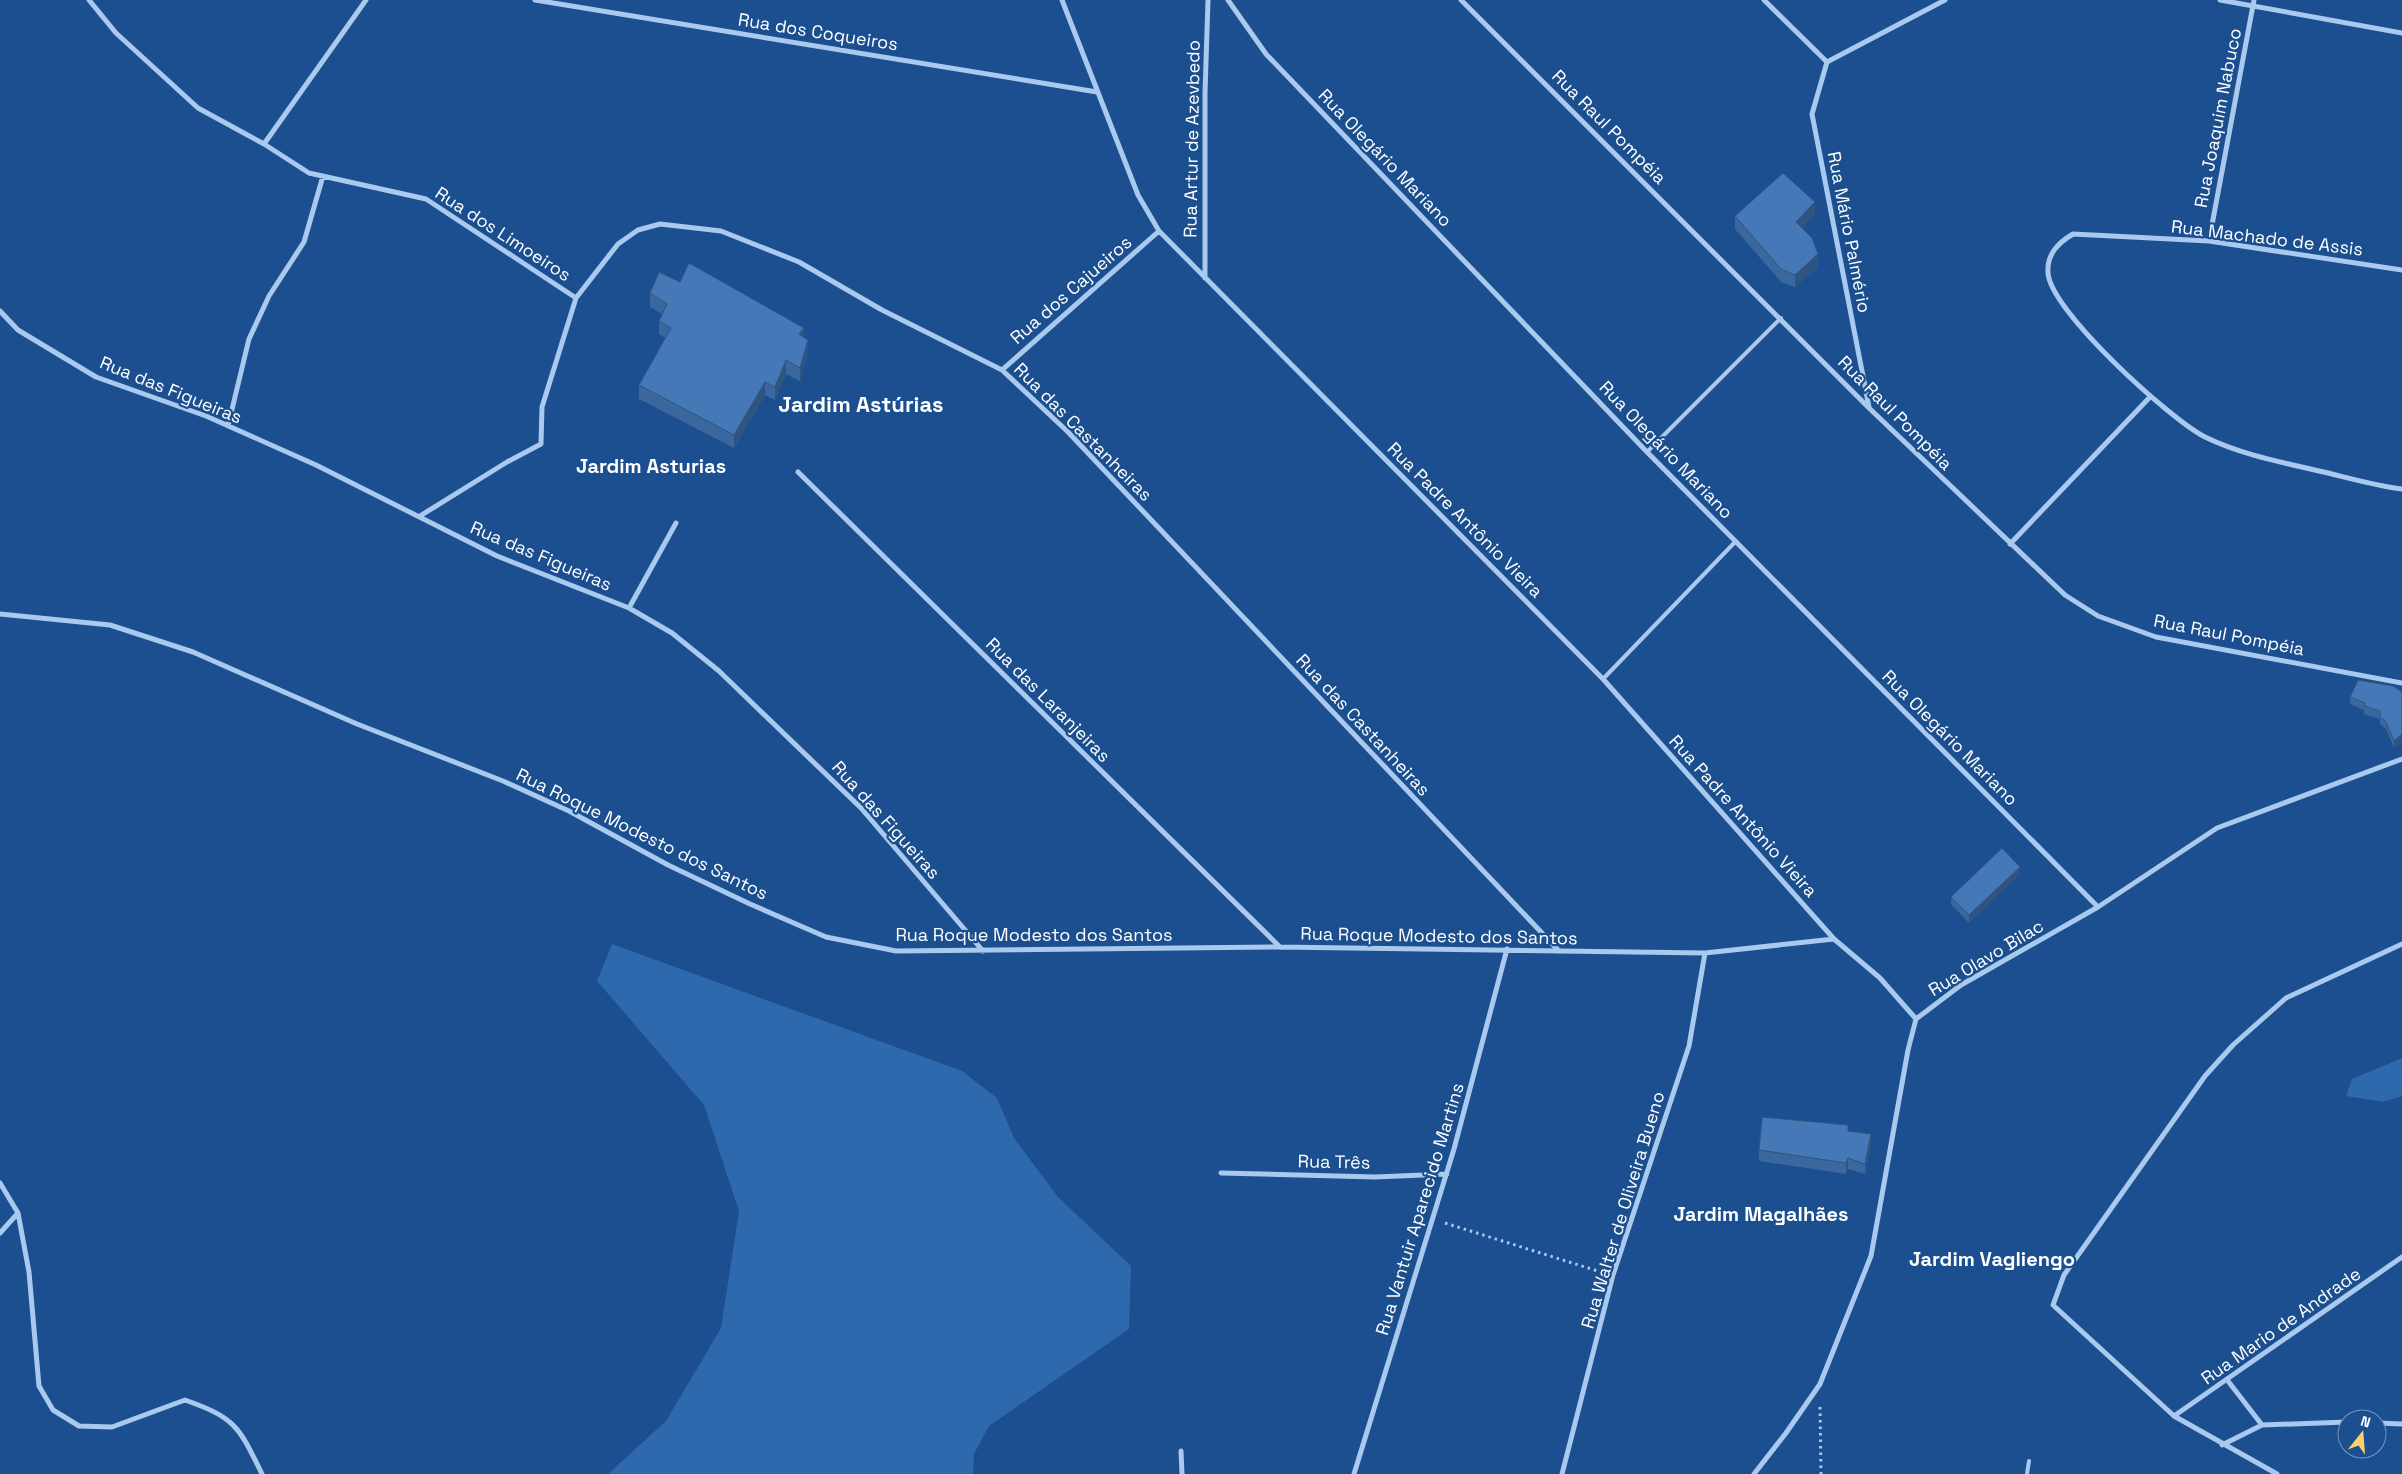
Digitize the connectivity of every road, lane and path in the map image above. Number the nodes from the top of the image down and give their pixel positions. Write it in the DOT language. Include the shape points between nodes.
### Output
graph roads {
  1 [pos="89,0"];
  2 [pos="366,0"];
  3 [pos="535,0"];
  4 [pos="1062,0"];
  5 [pos="1208,0"];
  6 [pos="1228,0"];
  7 [pos="1461,0"];
  8 [pos="1764,0"];
  9 [pos="1946,0"];
  10 [pos="2220,0"];
  11 [pos="2254,2"];
  12 [pos="2402,33"];
  13 [pos="1827,62"];
  14 [pos="1097,92"];
  15 [pos="264,144"];
  16 [pos="323,176"];
  17 [pos="1159,232"];
  18 [pos="2209,241"];
  19 [pos="2402,270"];
  20 [pos="1205,278"];
  21 [pos="576,298"];
  22 [pos="0,311"];
  23 [pos="1781,318"];
  24 [pos="1002,370"];
  25 [pos="2150,397"];
  26 [pos="1870,408"];
  27 [pos="228,426"];
  28 [pos="1647,452"];
  29 [pos="798,472"];
  30 [pos="2402,489"];
  31 [pos="420,516"];
  32 [pos="676,523"];
  33 [pos="1736,541"];
  34 [pos="2010,544"];
  35 [pos="629,608"];
  36 [pos="0,614"];
  37 [pos="1603,679"];
  38 [pos="2402,683"];
  39 [pos="2402,760"];
  40 [pos="2098,907"];
  41 [pos="1834,939"];
  42 [pos="2402,944"];
  43 [pos="1280,947"];
  44 [pos="1507,949"];
  45 [pos="983,951"];
  46 [pos="1559,952"];
  47 [pos="1705,953"];
  48 [pos="1916,1018"];
  49 [pos="1221,1174"];
  50 [pos="1447,1174"];
  51 [pos="0,1183"];
  52 [pos="18,1213"];
  53 [pos="1432,1219"];
  54 [pos="0,1233"];
  55 [pos="2402,1258"];
  56 [pos="1613,1275"];
  57 [pos="2228,1381"];
  58 [pos="1805,1407"];
  59 [pos="2174,1416"];
  60 [pos="2337,1422"];
  61 [pos="2387,1423"];
  62 [pos="2402,1424"];
  63 [pos="2262,1425"];
  64 [pos="2222,1445"];
  65 [pos="1181,1451"];
  66 [pos="2029,1461"];
  67 [pos="262,1474"];
  68 [pos="1182,1474"];
  69 [pos="1354,1474"];
  70 [pos="1562,1474"];
  71 [pos="1754,1474"];
  72 [pos="1821,1474"];
  73 [pos="2027,1474"];
  74 [pos="2277,1474"];
  1 -- 15 [label="street, Rua dos Limoeiros" via="116,33 198,108"];
  2 -- 15 [label="street"];
  3 -- 14 [label="street, Rua dos Coqueiros"];
  4 -- 14 [label="street, Rua Padre Antônio Vieira"];
  5 -- 20 [label="street, Rua Artur de Azevbedo"];
  6 -- 28 [label="street, Rua Olegário Mariano" via="1266,54"];
  7 -- 23 [label="street, Rua Raul Pompéia"];
  8 -- 13 [label="street"];
  9 -- 13 [label="street"];
  10 -- 11 [label="street"];
  11 -- 12 [label="street"];
  11 -- 18 [label="street, Rua Joaquim Nabuco"];
  13 -- 26 [label="street, Rua Mário Palmério" via="1812,114"];
  14 -- 17 [label="street, Rua Padre Antônio Vieira" via="1138,195"];
  15 -- 16 [label="street, Rua dos Limoeiros" via="309,172"];
  16 -- 21 [label="street, Rua dos Limoeiros" via="426,199"];
  16 -- 27 [label="street" via="304,242 268,296 248,339"];
  17 -- 20 [label="street, Rua Padre Antônio Vieira"];
  17 -- 24 [label="street, Rua dos Cajueiros"];
  18 -- 19 [label="street, Rua Machado de Assis"];
  18 -- 25 [label="street, Rua Machado de Assis" via="2073,234 2059,242 2051,255 2048,273 2054,292 2095,342"];
  20 -- 37 [label="street, Rua Padre Antônio Vieira"];
  21 -- 24 [label="street, Rua das Castanheiras" via="618,244 638,230 660,224 721,231 799,262 882,310"];
  21 -- 31 [label="street, Rua das Castanheiras" via="542,407 542,444"];
  22 -- 27 [label="street, Rua das Figueiras" via="18,330 96,376"];
  23 -- 26 [label="street, Rua Raul Pompéia"];
  23 -- 28 [label="lane"];
  24 -- 46 [label="street, Rua das Castanheiras" via="1068,432"];
  25 -- 30 [label="street, Rua Machado de Assis" via="2202,436 2238,452"];
  25 -- 34 [label="street"];
  26 -- 34 [label="street, Rua Raul Pompéia"];
  27 -- 31 [label="street, Rua das Figueiras"];
  28 -- 33 [label="street, Rua Olegário Mariano"];
  29 -- 43 [label="street, Rua das Laranjeiras"];
  31 -- 35 [label="street, Rua das Figueiras" via="497,556"];
  32 -- 35 [label="street"];
  33 -- 37 [label="lane"];
  33 -- 40 [label="street, Rua Olegário Mariano"];
  34 -- 38 [label="street, Rua Raul Pompéia" via="2065,595 2090,611 2156,637"];
  35 -- 45 [label="street, Rua das Figueiras" via="672,633 719,671 862,808"];
  36 -- 45 [label="street, Rua Roque Modesto dos Santos" via="110,625 193,652 357,724 503,781 569,811 676,869 826,936 896,951"];
  37 -- 41 [label="street, Rua Padre Antônio Vieira"];
  39 -- 40 [label="street, Rua Olavo Bilac" via="2216,828"];
  40 -- 48 [label="street, Rua Olavo Bilac" via="1961,985"];
  41 -- 47 [label="street, Rua Roque Modesto dos Santos"];
  41 -- 48 [label="street, Rua Padre Antônio Vieira" via="1880,978"];
  42 -- 59 [label="street" via="2286,998 2234,1045 2205,1076 2064,1274 2053,1305"];
  43 -- 44 [label="street, Rua Roque Modesto dos Santos"];
  43 -- 45 [label="street, Rua Roque Modesto dos Santos"];
  44 -- 46 [label="street, Rua Roque Modesto dos Santos"];
  44 -- 50 [label="street, Rua Vantuir Aparecido Martins"];
  46 -- 47 [label="street, Rua Roque Modesto dos Santos"];
  47 -- 56 [label="street, Rua Walter de Oliveira Bueno" via="1689,1046"];
  48 -- 58 [label="street" via="1870,1256 1824,1374"];
  49 -- 50 [label="street, Rua Três"];
  50 -- 53 [label="street, Rua Vantuir Aparecido Martins"];
  51 -- 52 [label="street"];
  52 -- 54 [label="street"];
  52 -- 67 [label="street" via="29,1272 39,1386 53,1410 79,1426 112,1427 185,1400 218,1411 242,1433"];
  53 -- 56 [label="path"];
  53 -- 69 [label="street, Rua Vantuir Aparecido Martins"];
  55 -- 57 [label="street, Rua Mario de Andrade"];
  56 -- 70 [label="street, Rua Walter de Oliveira Bueno"];
  57 -- 59 [label="street, Rua Mario de Andrade"];
  57 -- 63 [label="street"];
  58 -- 71 [label="street"];
  58 -- 72 [label="path" via="1820,1404"];
  59 -- 64 [label="street"];
  60 -- 63 [label="street"];
  61 -- 62 [label="street"];
  63 -- 64 [label="street"];
  64 -- 74 [label="street"];
  65 -- 68 [label="street"];
  66 -- 73 [label="lane"];
}
